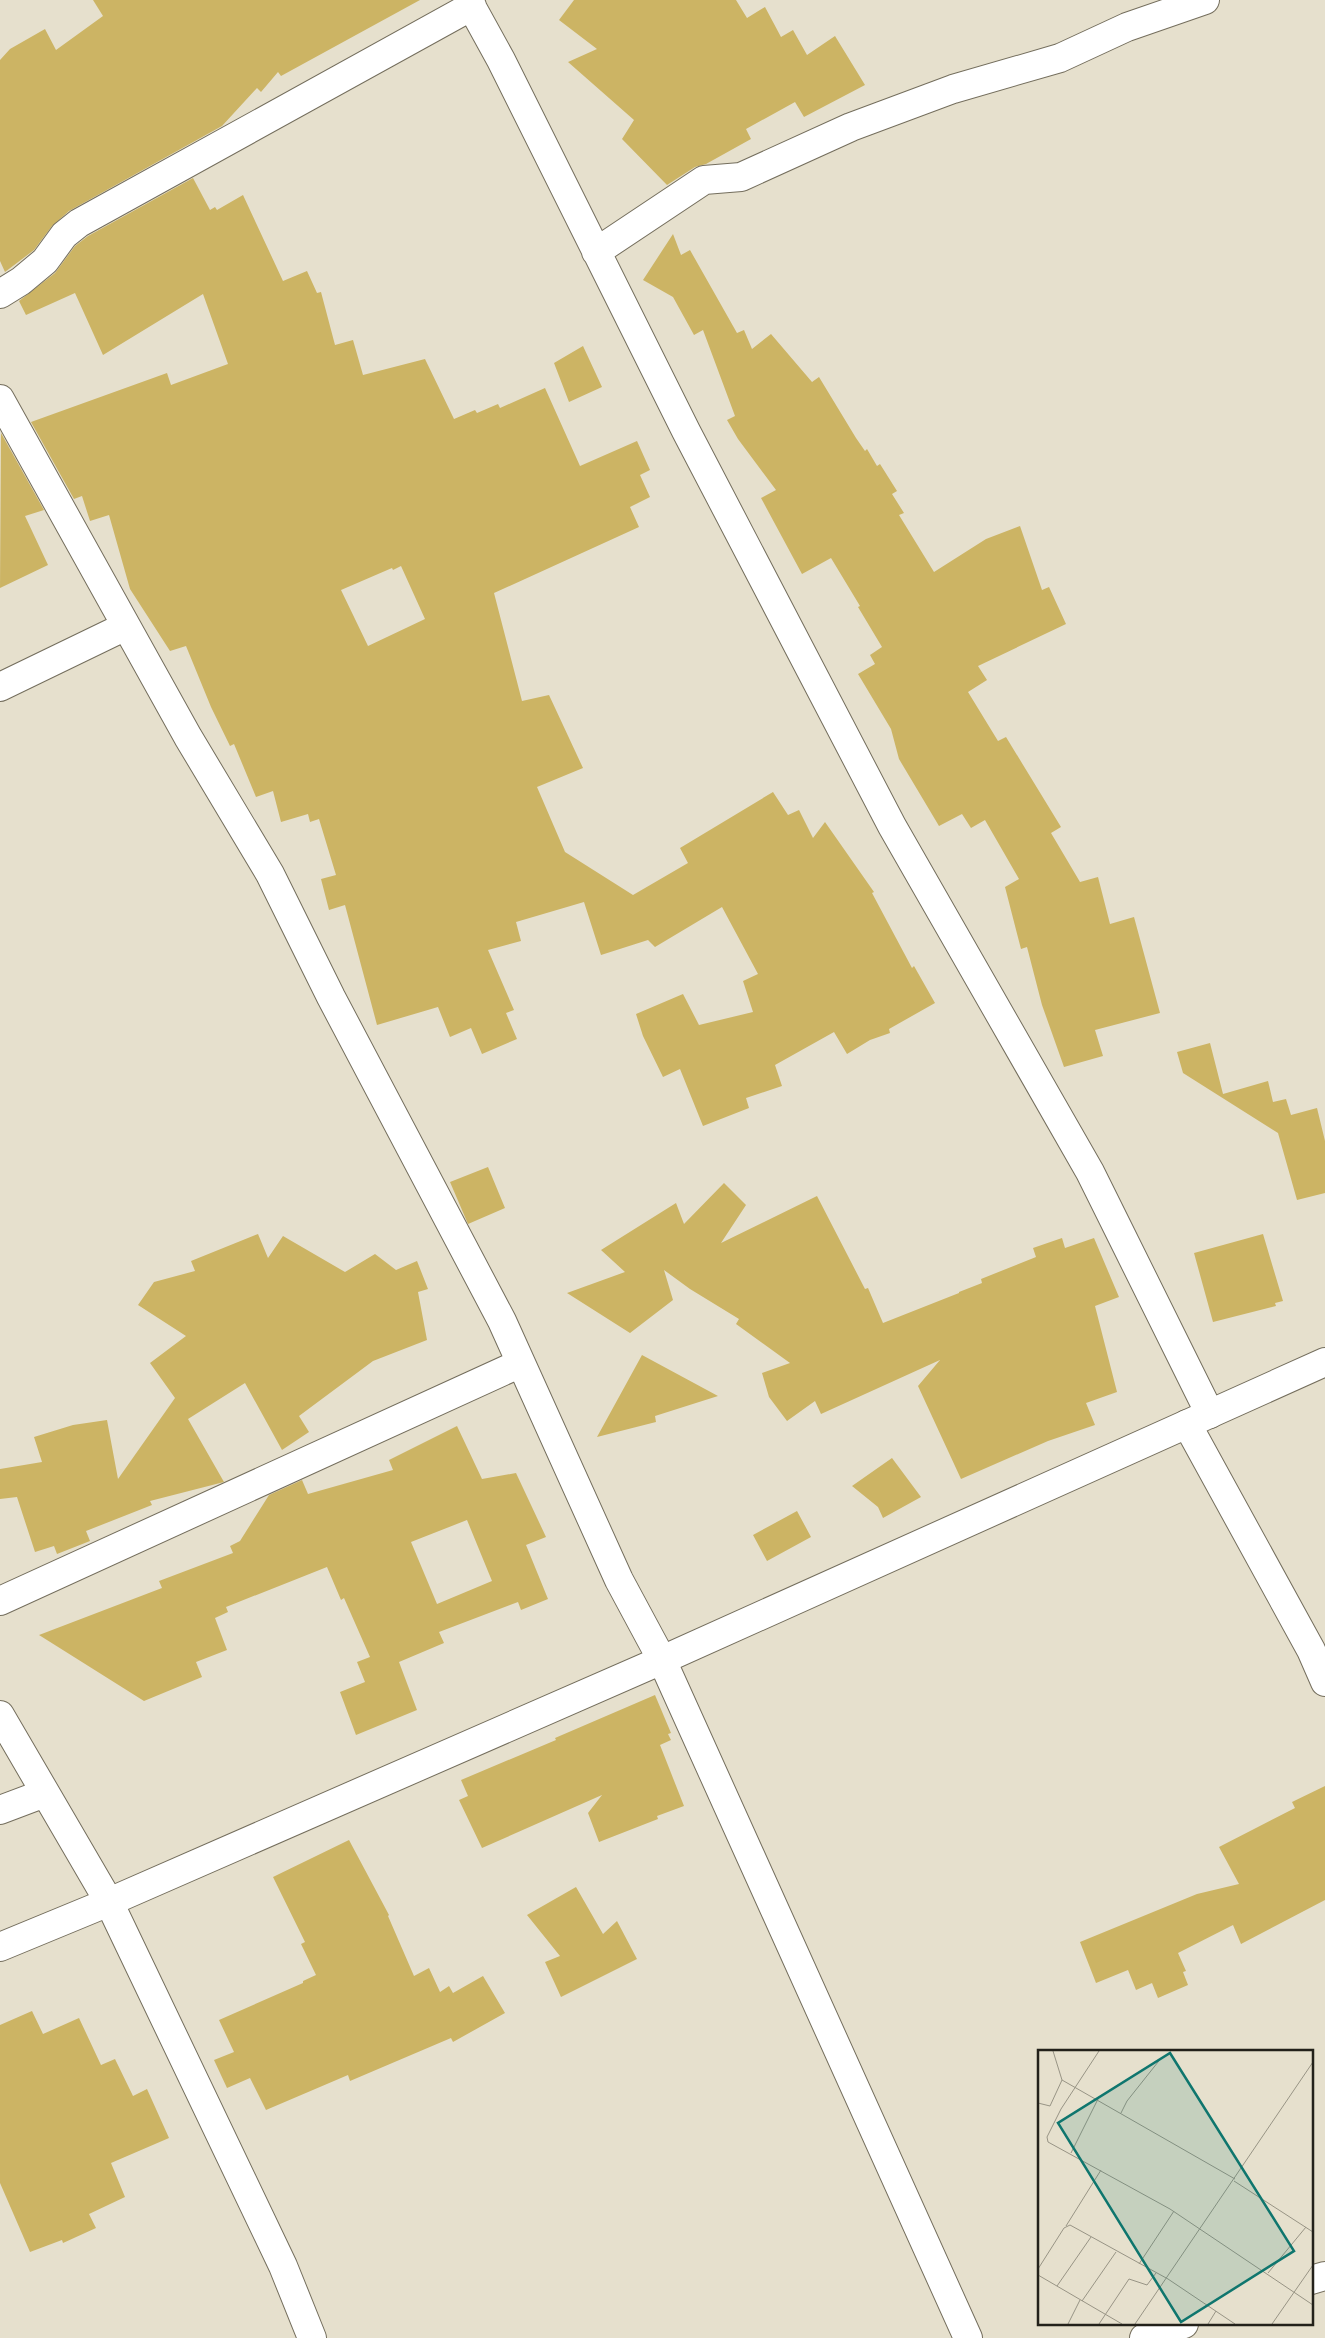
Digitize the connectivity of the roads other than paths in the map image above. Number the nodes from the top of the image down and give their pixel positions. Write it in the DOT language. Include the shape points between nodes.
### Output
graph roads {
  1 [pos="1204,0"];
  2 [pos="470,3"];
  3 [pos="596,252"];
  4 [pos="0,294"];
  5 [pos="0,399"];
  6 [pos="126,626"];
  7 [pos="0,687"];
  8 [pos="1325,1362"];
  9 [pos="521,1363"];
  10 [pos="1199,1419"];
  11 [pos="0,1601"];
  12 [pos="662,1660"];
  13 [pos="1325,1682"];
  14 [pos="0,1715"];
  15 [pos="45,1793"];
  16 [pos="0,1810"];
  17 [pos="109,1902"];
  18 [pos="0,1947"];
  19 [pos="1325,2276"];
  20 [pos="1312,2280"];
  21 [pos="1178,2326"];
  22 [pos="312,2338"];
  23 [pos="968,2338"];
  24 [pos="1144,2338"];
  1 -- 3 [label="street" via="1127,27 1060,58 953,88 860,124 741,177 704,180"];
  2 -- 3 [label="street"];
  2 -- 4 [label="street" via="79,223 64,235 45,261"];
  3 -- 10 [label="street" via="892,826 1090,1172"];
  5 -- 6 [label="street"];
  6 -- 7 [label="street"];
  6 -- 9 [label="street" via="270,874"];
  8 -- 10 [label="street"];
  9 -- 11 [label="street"];
  9 -- 12 [label="street" via="619,1580"];
  10 -- 12 [label="street"];
  10 -- 13 [label="street"];
  12 -- 17 [label="street"];
  12 -- 23 [label="street"];
  14 -- 15 [label="street"];
  15 -- 16 [label="street"];
  15 -- 17 [label="street"];
  17 -- 18 [label="street"];
  17 -- 22 [label="street" via="283,2266"];
  19 -- 20 [label="street"];
  21 -- 24 [label="street"];
}
